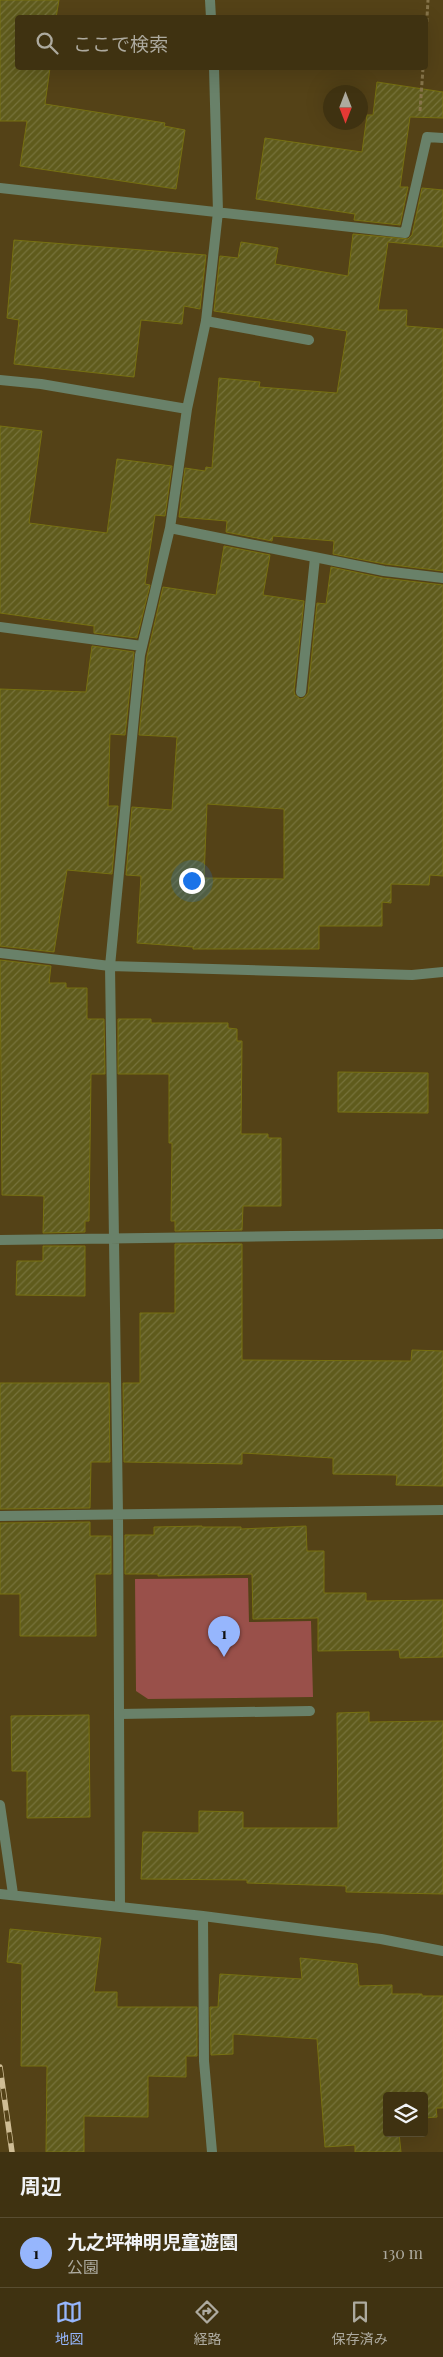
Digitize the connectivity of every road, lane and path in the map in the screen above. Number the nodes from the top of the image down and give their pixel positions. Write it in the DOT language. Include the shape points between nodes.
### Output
graph roads {
  1 [pos="210,0"];
  2 [pos="428,0"];
  3 [pos="211,15"];
  4 [pos="427,15"];
  5 [pos="214,70"];
  6 [pos="423,70"];
  7 [pos="427,137"];
  8 [pos="443,138"];
  9 [pos="0,188"];
  10 [pos="218,212"];
  11 [pos="206,321"];
  12 [pos="309,340"];
  13 [pos="0,380"];
  14 [pos="187,409"];
  15 [pos="170,528"];
  16 [pos="315,558"];
  17 [pos="443,578"];
  18 [pos="0,627"];
  19 [pos="142,646"];
  20 [pos="301,692"];
  21 [pos="0,953"];
  22 [pos="110,966"];
  23 [pos="443,972"];
  24 [pos="441,1234"];
  25 [pos="114,1238"];
  26 [pos="0,1240"];
  27 [pos="443,1510"];
  28 [pos="118,1514"];
  29 [pos="0,1516"];
  30 [pos="310,1711"];
  31 [pos="119,1714"];
  32 [pos="0,1805"];
  33 [pos="0,1894"];
  34 [pos="13,1894"];
  35 [pos="120,1907"];
  36 [pos="203,1916"];
  37 [pos="443,1951"];
  38 [pos="212,2152"];
  1 -- 3 [label="street"];
  2 -- 4 [label="path"];
  5 -- 10 [label="street"];
  6 -- 7 [label="path" via="419,121"];
  7 -- 8 [label="street"];
  7 -- 10 [label="street" via="404,233"];
  9 -- 10 [label="street"];
  10 -- 11 [label="street"];
  11 -- 12 [label="street"];
  11 -- 14 [label="street"];
  13 -- 14 [label="street"];
  14 -- 15 [label="street"];
  15 -- 16 [label="street"];
  15 -- 19 [label="street"];
  16 -- 17 [label="street"];
  16 -- 20 [label="street"];
  18 -- 19 [label="street"];
  19 -- 22 [label="street"];
  21 -- 22 [label="street"];
  22 -- 23 [label="street" via="403,975"];
  22 -- 25 [label="street"];
  24 -- 25 [label="street"];
  25 -- 26 [label="street"];
  25 -- 28 [label="street"];
  27 -- 28 [label="street"];
  28 -- 29 [label="street"];
  28 -- 31 [label="street"];
  30 -- 31 [label="street"];
  31 -- 35 [label="street"];
  32 -- 34 [label="street"];
  33 -- 34 [label="street"];
  34 -- 35 [label="street"];
  35 -- 36 [label="street"];
  36 -- 37 [label="street" via="381,1939"];
  36 -- 38 [label="street" via="204,2061"];
}
